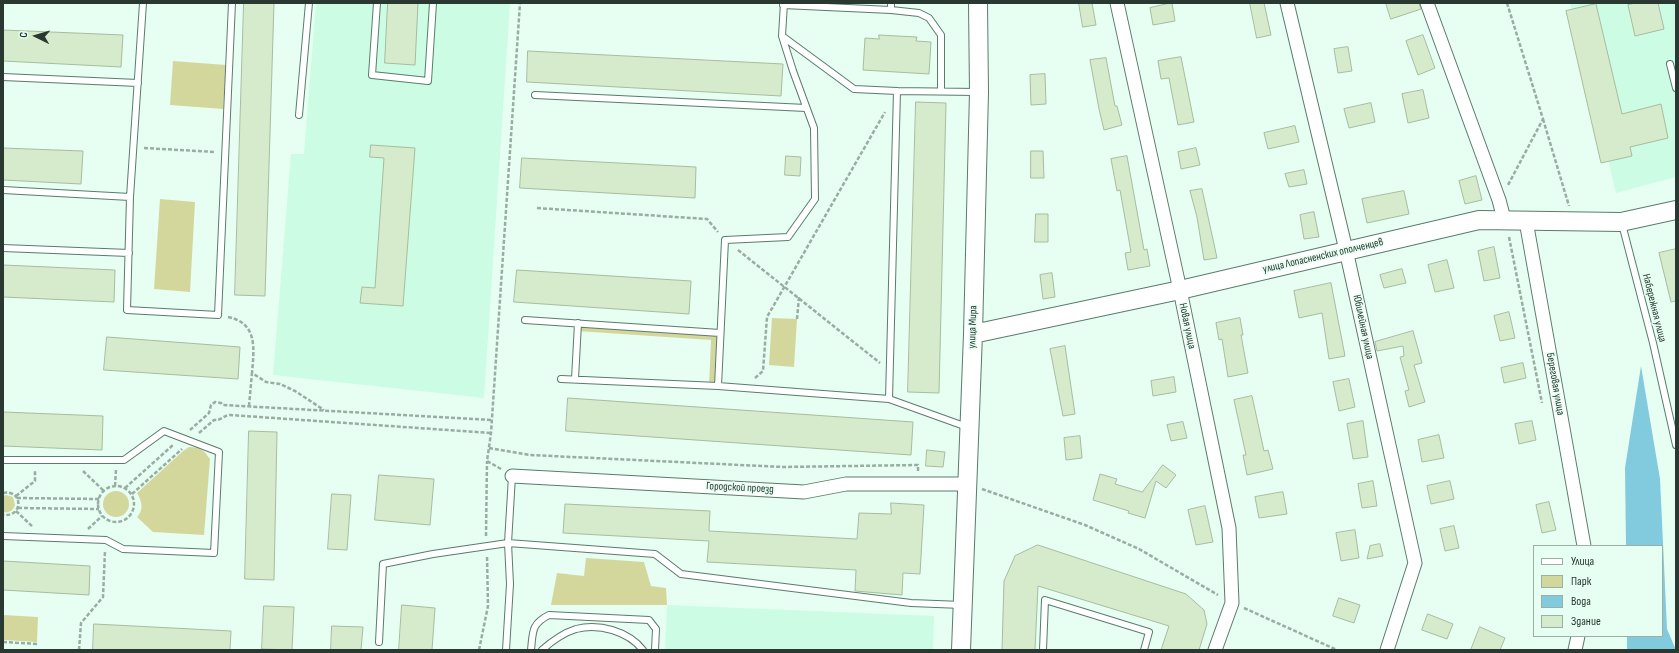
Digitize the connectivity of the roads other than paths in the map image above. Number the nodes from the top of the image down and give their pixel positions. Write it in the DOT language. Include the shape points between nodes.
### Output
graph roads {
  1 [pos="143,3"];
  2 [pos="232,3"];
  3 [pos="309,3"];
  4 [pos="376,3"];
  5 [pos="433,3"];
  6 [pos="891,3"];
  7 [pos="978,3"];
  8 [pos="1117,3"];
  9 [pos="1287,3"];
  10 [pos="1427,3"];
  11 [pos="783,4"];
  12 [pos="891,10"];
  13 [pos="782,36"];
  14 [pos="1670,64"];
  15 [pos="3,77"];
  16 [pos="138,83"];
  17 [pos="1676,88"];
  18 [pos="897,91"];
  19 [pos="940,91"];
  20 [pos="979,92"];
  21 [pos="535,95"];
  22 [pos="806,108"];
  23 [pos="299,114"];
  24 [pos="3,190"];
  25 [pos="130,197"];
  26 [pos="1676,210"];
  27 [pos="1504,219"];
  28 [pos="1526,221"];
  29 [pos="1621,222"];
  30 [pos="3,248"];
  31 [pos="1346,250"];
  32 [pos="129,253"];
  33 [pos="1180,290"];
  34 [pos="525,320"];
  35 [pos="578,323"];
  36 [pos="720,333"];
  37 [pos="973,334"];
  38 [pos="561,379"];
  39 [pos="575,380"];
  40 [pos="718,386"];
  41 [pos="889,399"];
  42 [pos="969,427"];
  43 [pos="1676,446"];
  44 [pos="3,460"];
  45 [pos="512,476"];
  46 [pos="967,484"];
  47 [pos="3,536"];
  48 [pos="508,543"];
  49 [pos="1584,545"];
  50 [pos="963,605"];
  51 [pos="1578,637"];
  52 [pos="378,642"];
  53 [pos="506,650"];
  54 [pos="531,650"];
  55 [pos="542,650"];
  56 [pos="643,650"];
  57 [pos="655,650"];
  58 [pos="961,650"];
  59 [pos="1043,650"];
  60 [pos="1144,650"];
  61 [pos="1215,650"];
  62 [pos="1387,650"];
  63 [pos="1575,650"];
  1 -- 16 [label="lane"];
  2 -- 32 [label="lane" via="218,315 127,310"];
  3 -- 23 [label="lane"];
  4 -- 5 [label="lane" via="372,75 428,80"];
  6 -- 12 [label="lane"];
  7 -- 20 [label="street, улица Мира"];
  8 -- 33 [label="street, Новая улица"];
  9 -- 31 [label="street, Юбилейная улица"];
  10 -- 27 [label="street" via="1500,200"];
  11 -- 12 [label="lane"];
  11 -- 13 [label="lane"];
  12 -- 19 [label="lane" via="929,18 941,35"];
  13 -- 18 [label="lane" via="854,88"];
  13 -- 22 [label="lane"];
  14 -- 17 [label="lane"];
  15 -- 16 [label="lane"];
  16 -- 25 [label="lane"];
  18 -- 19 [label="lane"];
  18 -- 41 [label="lane"];
  19 -- 20 [label="lane"];
  20 -- 37 [label="street, улица Мира"];
  21 -- 22 [label="lane"];
  22 -- 36 [label="lane" via="814,128 815,199 788,236 725,240"];
  24 -- 25 [label="lane"];
  25 -- 32 [label="lane"];
  26 -- 29 [label="street, улица Лопасненских ополченцев"];
  27 -- 28 [label="street, улица Лопасненских ополченцев"];
  27 -- 31 [label="street, улица Лопасненских ополченцев" via="1479,220"];
  28 -- 29 [label="street, улица Лопасненских ополченцев"];
  28 -- 49 [label="street, Береговая улица"];
  29 -- 43 [label="lane, Набережная улица" via="1653,343"];
  30 -- 32 [label="lane"];
  31 -- 33 [label="street, улица Лопасненских ополченцев"];
  31 -- 62 [label="street, Юбилейная улица" via="1415,563"];
  33 -- 37 [label="street, улица Лопасненских ополченцев"];
  33 -- 61 [label="street, Новая улица" via="1229,528 1232,603"];
  34 -- 35 [label="lane"];
  35 -- 36 [label="lane"];
  35 -- 39 [label="lane"];
  36 -- 40 [label="lane"];
  37 -- 42 [label="street, улица Мира"];
  38 -- 39 [label="lane"];
  39 -- 40 [label="lane"];
  40 -- 41 [label="lane"];
  41 -- 42 [label="lane"];
  42 -- 46 [label="street, улица Мира"];
  44 -- 47 [label="lane" via="124,460 164,431 219,452 214,554 124,549 106,540"];
  45 -- 46 [label="street, Городской проезд" via="804,492 846,484"];
  45 -- 48 [label="lane"];
  46 -- 50 [label="street, улица Мира"];
  48 -- 50 [label="lane" via="655,554 681,574 911,603"];
  48 -- 52 [label="lane" via="383,564"];
  48 -- 53 [label="lane" via="510,584"];
  50 -- 58 [label="street, улица Мира"];
  51 -- 63 [label="street"];
  54 -- 57 [label="lane" via="533,630 537,623 549,615 649,620 656,629"];
  55 -- 56 [label="lane" via="562,635 576,629 590,628 616,631 629,637"];
  59 -- 60 [label="lane" via="1045,600 1150,632"];
}
